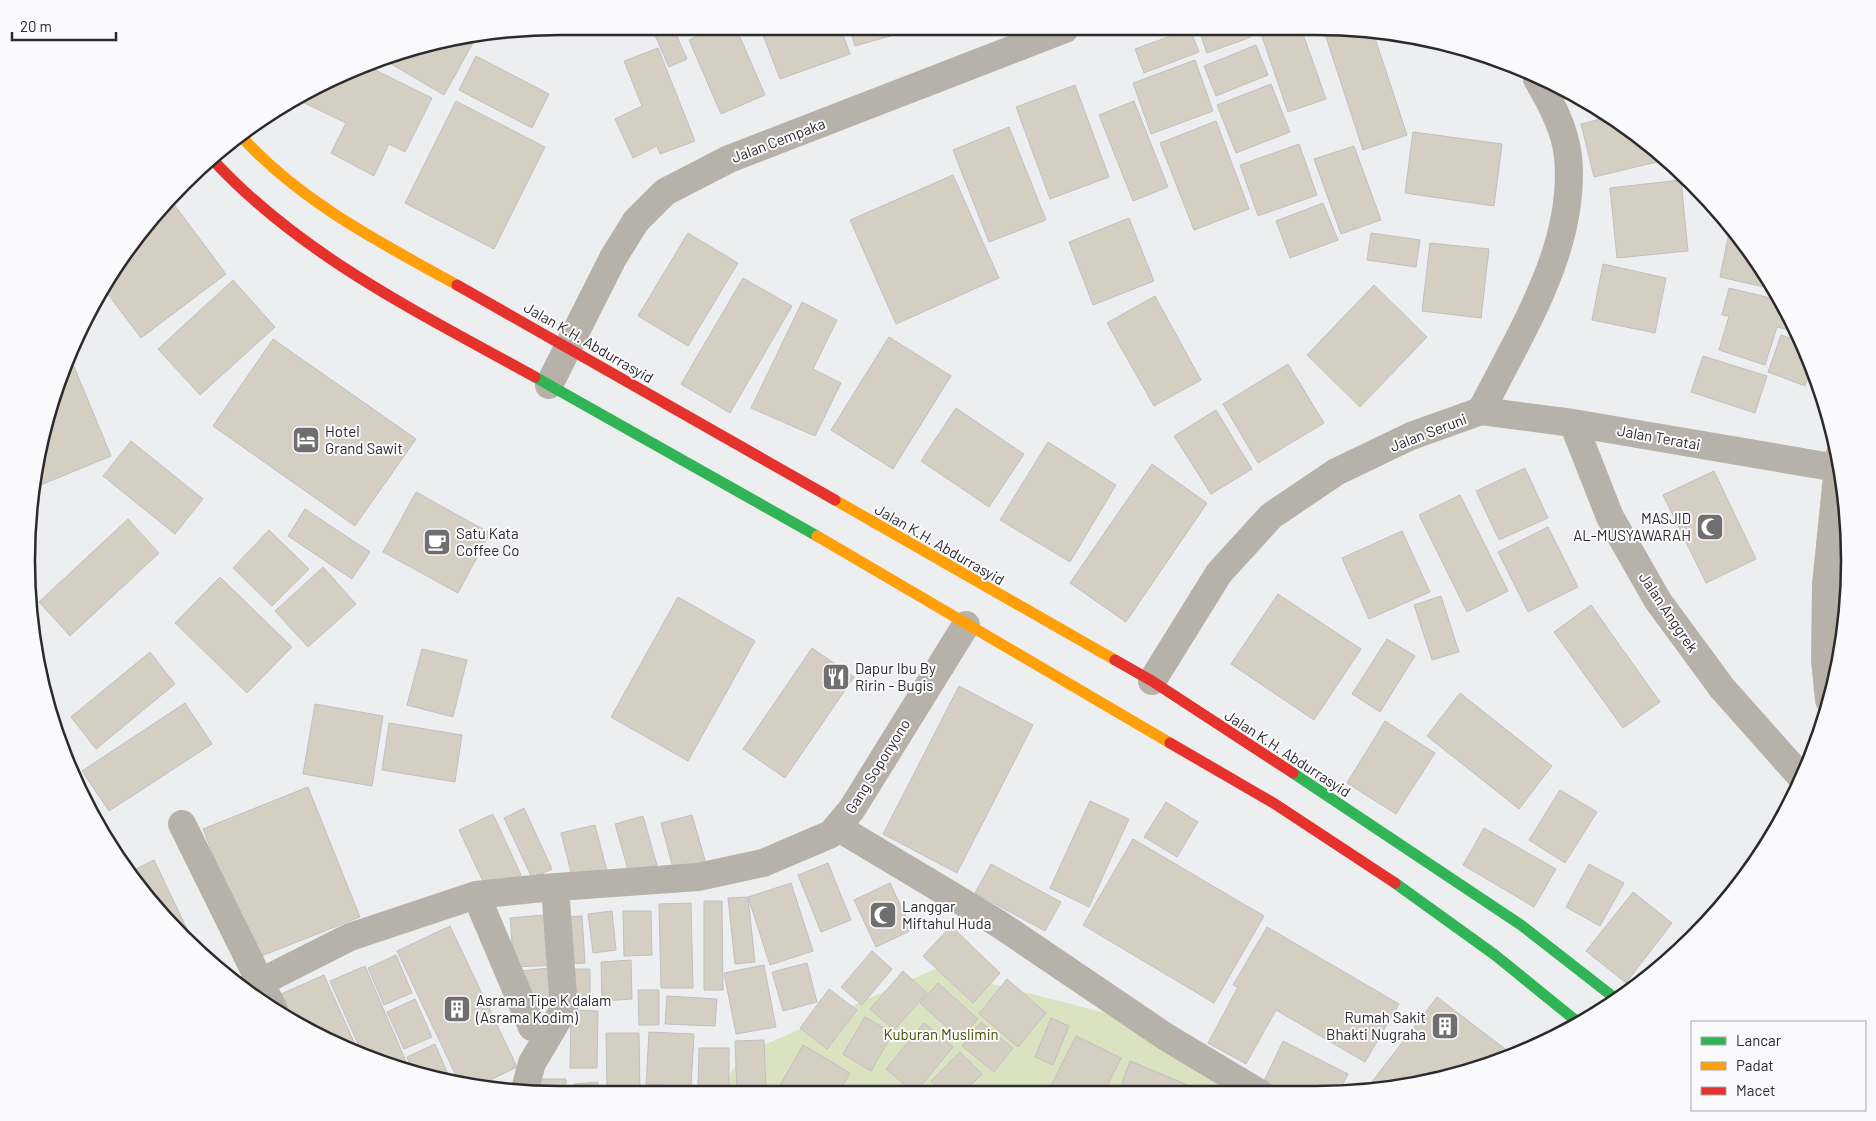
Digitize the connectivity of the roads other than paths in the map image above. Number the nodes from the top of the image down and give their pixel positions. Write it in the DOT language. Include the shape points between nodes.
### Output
graph roads {
  1 [pos="1047,35"];
  2 [pos="1541,86"];
  3 [pos="246,141"];
  4 [pos="216,164"];
  5 [pos="568,347"];
  6 [pos="549,385"];
  7 [pos="1481,411"];
  8 [pos="1573,423"];
  9 [pos="1832,461"];
  10 [pos="1836,485"];
  11 [pos="966,625"];
  12 [pos="1827,680"];
  13 [pos="1152,681"];
  14 [pos="1797,772"];
  15 [pos="182,824"];
  16 [pos="837,827"];
  17 [pos="549,887"];
  18 [pos="476,895"];
  19 [pos="1521,925"];
  20 [pos="1495,955"];
  21 [pos="254,986"];
  22 [pos="1610,995"];
  23 [pos="1573,1019"];
  24 [pos="532,1026"];
  25 [pos="526,1085"];
  26 [pos="1247,1086"];
  1 -- 5 [label="street, Jalan Cempaka" via="729,158 666,192 636,221 613,258"];
  2 -- 7 [label="street, Jalan Seruni" via="1555,111 1568,155 1569,200 1552,268"];
  3 -- 5 [label="street, Jalan K.H. Abdurrasyid" via="298,190 355,228"];
  4 -- 6 [label="street" via="232,182 281,224 346,271"];
  5 -- 6 [label="street, Jalan Cempaka"];
  5 -- 13 [label="street, Jalan K.H. Abdurrasyid"];
  6 -- 11 [label="street" via="800,526"];
  7 -- 8 [label="street, Jalan Teratai"];
  7 -- 13 [label="street, Jalan Seruni" via="1411,436 1336,472 1271,516 1219,573"];
  8 -- 9 [label="street, Jalan Teratai"];
  8 -- 14 [label="street, Jalan Anggrek" via="1610,517 1658,601 1722,688"];
  10 -- 12 [label="street" via="1826,585"];
  11 -- 16 [label="street, Gang Soponyono" via="852,809"];
  11 -- 20 [label="street" via="1275,804 1410,893"];
  13 -- 19 [label="street, Jalan K.H. Abdurrasyid"];
  15 -- 21 [label="street"];
  16 -- 17 [label="street, Gang Soponyono" via="831,834 763,863 707,875"];
  16 -- 26 [label="street" via="999,924 1166,1038"];
  17 -- 18 [label="street, Gang Soponyono"];
  17 -- 25 [label="street" via="564,1009 532,1063"];
  18 -- 21 [label="street, Gang Soponyono" via="350,937"];
  18 -- 24 [label="street"];
  19 -- 20 [label="street"];
  19 -- 22 [label="street, Jalan K.H. Abdurrasyid"];
  20 -- 23 [label="street"];
}
